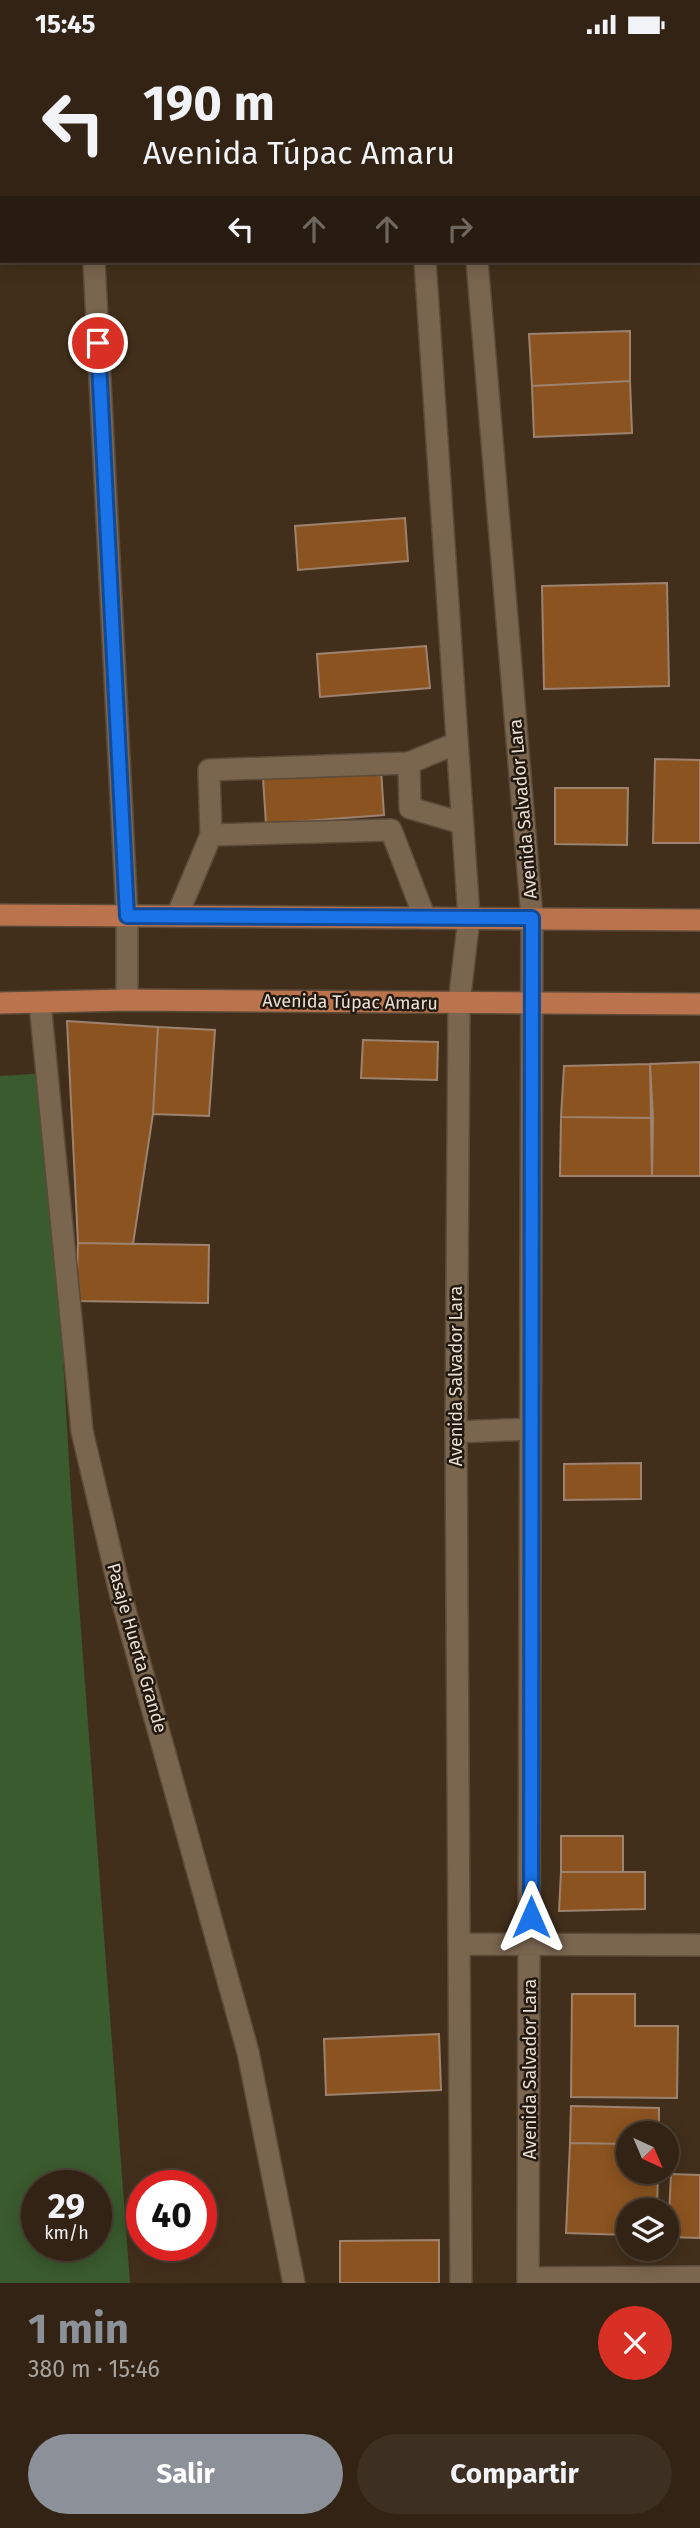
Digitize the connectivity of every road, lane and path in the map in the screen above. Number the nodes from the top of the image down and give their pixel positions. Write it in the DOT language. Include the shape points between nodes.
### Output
graph roads {
  1 [pos="94,263"];
  2 [pos="425,263"];
  3 [pos="477,263"];
  4 [pos="457,743"];
  5 [pos="409,763"];
  6 [pos="410,808"];
  7 [pos="462,823"];
  8 [pos="391,830"];
  9 [pos="211,835"];
  10 [pos="0,915"];
  11 [pos="127,916"];
  12 [pos="177,916"];
  13 [pos="425,918"];
  14 [pos="469,918"];
  15 [pos="532,918"];
  16 [pos="700,919"];
  17 [pos="127,1000"];
  18 [pos="0,1003"];
  19 [pos="40,1003"];
  20 [pos="459,1003"];
  21 [pos="700,1004"];
  22 [pos="533,1005"];
  23 [pos="530,1429"];
  24 [pos="456,1432"];
  25 [pos="460,1944"];
  26 [pos="531,1944"];
  27 [pos="700,1945"];
  28 [pos="700,2277"];
  29 [pos="528,2281"];
  30 [pos="294,2283"];
  31 [pos="461,2283"];
  1 -- 11 [label="street"];
  2 -- 4 [label="street, Avenida Salvador Lara"];
  3 -- 15 [label="street, Avenida Salvador Lara"];
  4 -- 5 [label="street"];
  4 -- 7 [label="street, Avenida Salvador Lara"];
  5 -- 6 [label="street"];
  5 -- 9 [label="street" via="209,770"];
  6 -- 7 [label="street"];
  6 -- 8 [label="street"];
  7 -- 14 [label="street, Avenida Salvador Lara"];
  8 -- 9 [label="street"];
  8 -- 13 [label="street"];
  9 -- 12 [label="street"];
  10 -- 11 [label="main road"];
  11 -- 12 [label="main road"];
  11 -- 17 [label="street"];
  12 -- 13 [label="main road"];
  13 -- 14 [label="main road"];
  14 -- 15 [label="main road"];
  14 -- 20 [label="street, Avenida Salvador Lara"];
  15 -- 16 [label="main road"];
  15 -- 22 [label="street, Avenida Salvador Lara"];
  17 -- 19 [label="main road, Avenida Túpac Amaru"];
  17 -- 20 [label="main road, Avenida Túpac Amaru"];
  18 -- 19 [label="main road, Avenida Túpac Amaru"];
  19 -- 30 [label="street, Pasaje Huerta Grande" via="82,1431 121,1597 248,2052"];
  20 -- 22 [label="main road, Avenida Túpac Amaru"];
  20 -- 24 [label="street, Avenida Salvador Lara"];
  21 -- 22 [label="main road, Avenida Túpac Amaru"];
  22 -- 23 [label="street, Avenida Salvador Lara"];
  23 -- 24 [label="street"];
  23 -- 26 [label="street, Avenida Salvador Lara"];
  24 -- 25 [label="street, Avenida Salvador Lara"];
  25 -- 26 [label="street"];
  25 -- 31 [label="street, Avenida Salvador Lara"];
  26 -- 27 [label="street"];
  26 -- 29 [label="street, Avenida Salvador Lara"];
  28 -- 29 [label="street"];
}
